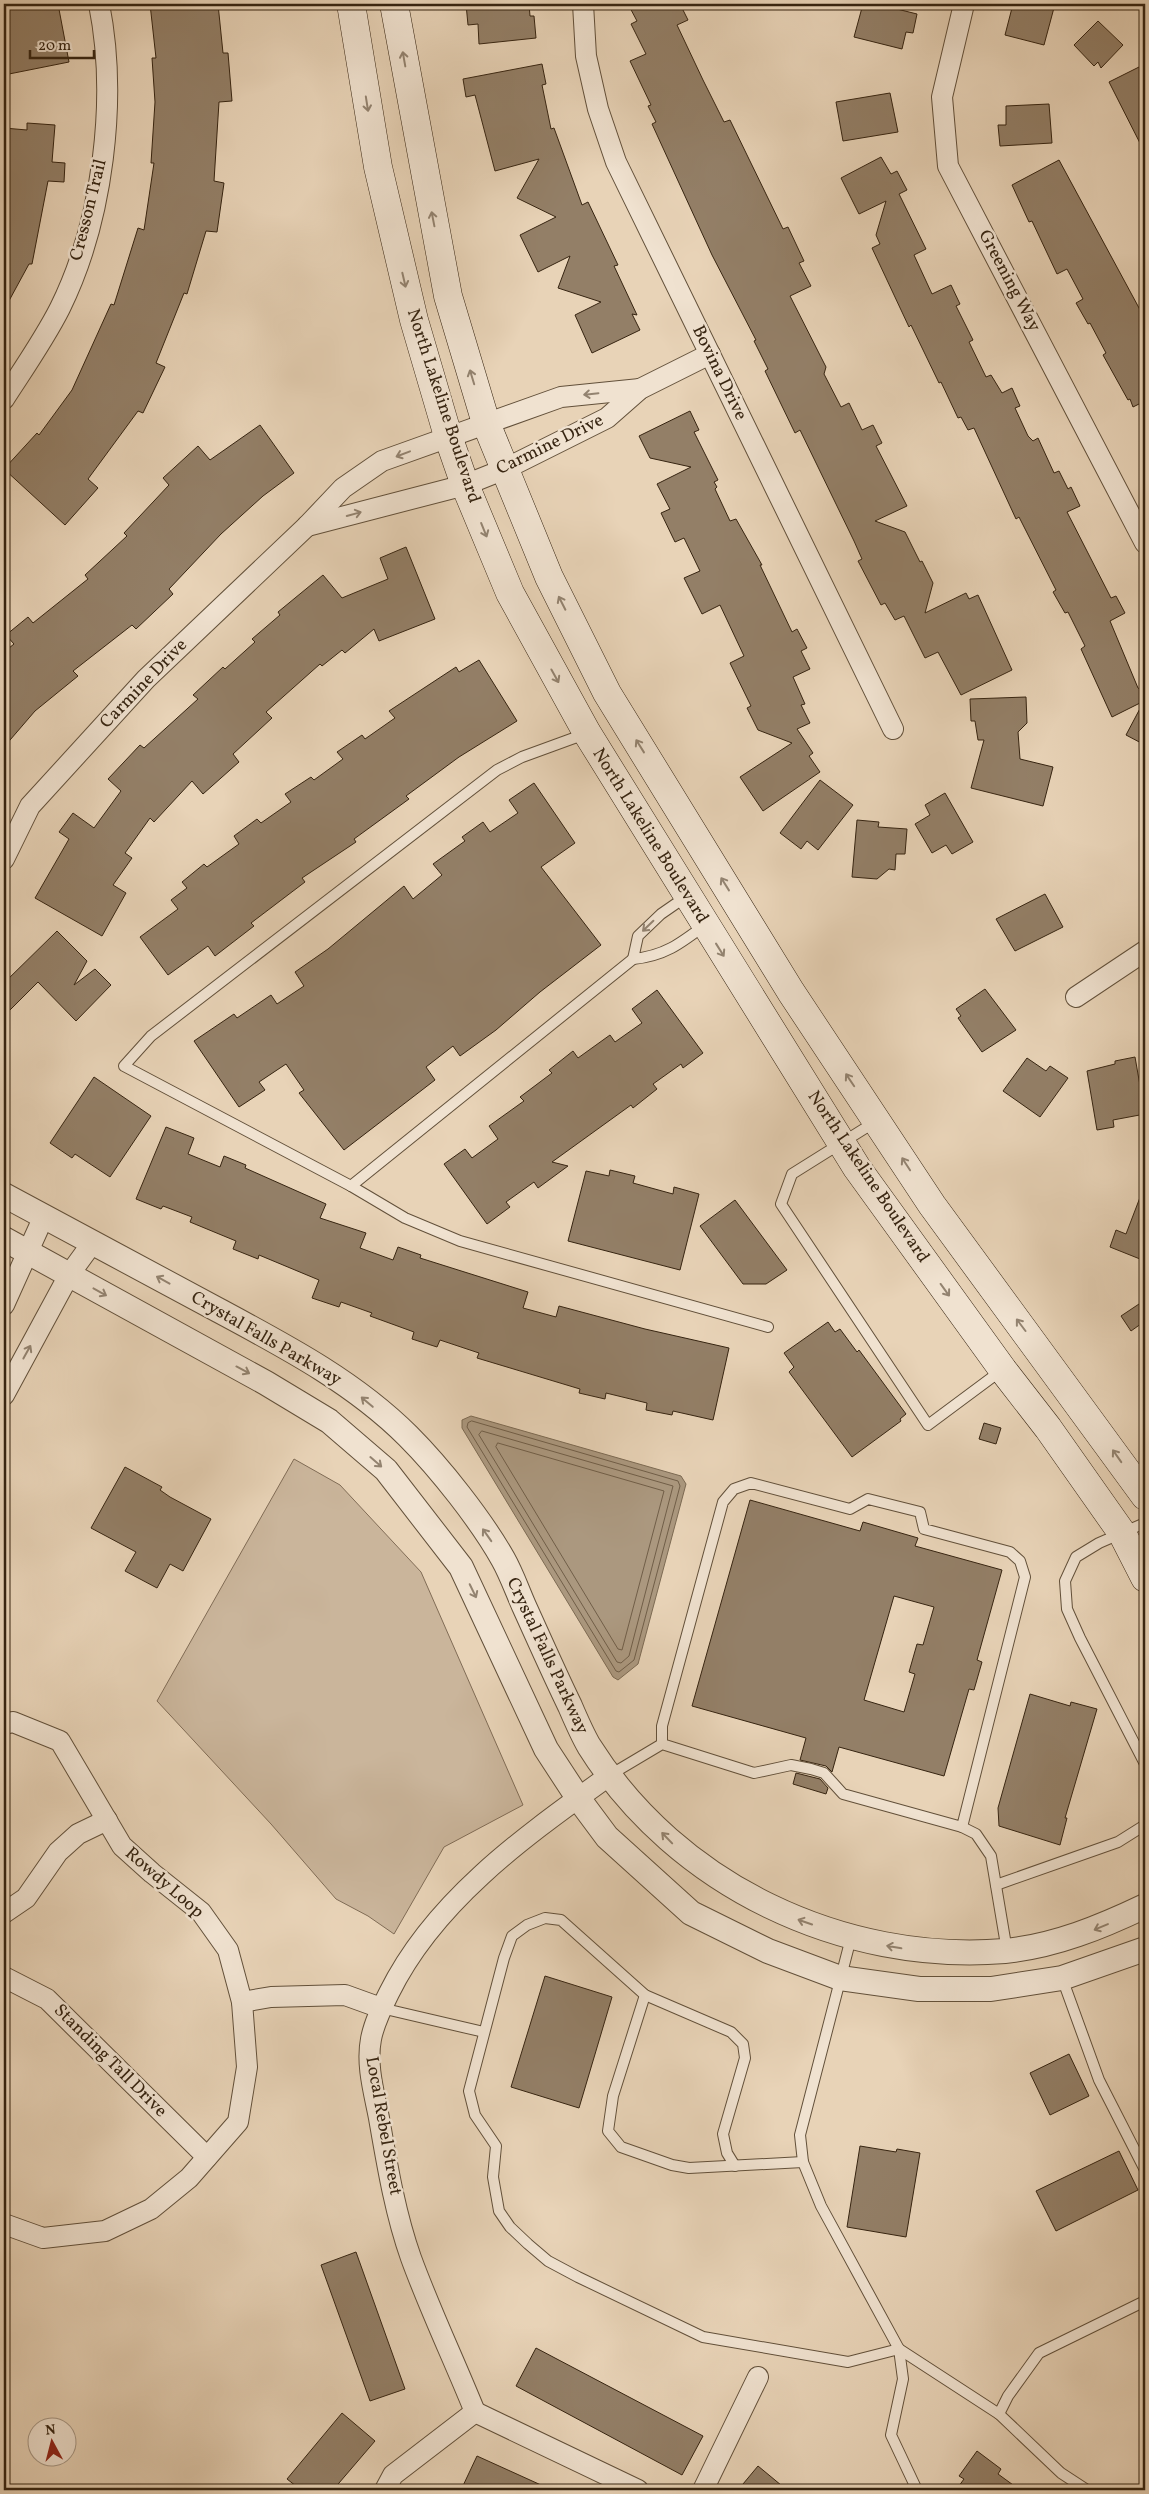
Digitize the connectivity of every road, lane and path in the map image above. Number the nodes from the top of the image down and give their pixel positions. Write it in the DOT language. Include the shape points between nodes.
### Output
graph roads {
  1 [pos="99,4"];
  2 [pos="351,4"];
  3 [pos="394,4"];
  4 [pos="582,4"];
  5 [pos="964,4"];
  6 [pos="710,354"];
  7 [pos="640,389"];
  8 [pos="4,399"];
  9 [pos="486,423"];
  10 [pos="448,436"];
  11 [pos="505,469"];
  12 [pos="466,485"];
  13 [pos="307,526"];
  14 [pos="1145,543"];
  15 [pos="893,729"];
  16 [pos="587,733"];
  17 [pos="4,859"];
  18 [pos="687,896"];
  19 [pos="705,925"];
  20 [pos="1144,953"];
  21 [pos="633,959"];
  22 [pos="1076,997"];
  23 [pos="877,1121"];
  24 [pos="841,1143"];
  25 [pos="351,1186"];
  26 [pos="4,1194"];
  27 [pos="44,1216"];
  28 [pos="4,1239"];
  29 [pos="93,1242"];
  30 [pos="27,1252"];
  31 [pos="69,1275"];
  32 [pos="4,1304"];
  33 [pos="768,1327"];
  34 [pos="1003,1370"];
  35 [pos="4,1395"];
  36 [pos="1145,1496"];
  37 [pos="1134,1528"];
  38 [pos="1145,1578"];
  39 [pos="4,1724"];
  40 [pos="662,1744"];
  41 [pos="1145,1764"];
  42 [pos="610,1775"];
  43 [pos="578,1798"];
  44 [pos="107,1820"];
  45 [pos="1145,1825"];
  46 [pos="962,1827"];
  47 [pos="996,1885"];
  48 [pos="1145,1906"];
  49 [pos="4,1913"];
  50 [pos="851,1938"];
  51 [pos="1145,1949"];
  52 [pos="1007,1950"];
  53 [pos="4,1977"];
  54 [pos="840,1978"];
  55 [pos="1062,1978"];
  56 [pos="645,1995"];
  57 [pos="242,2002"];
  58 [pos="381,2008"];
  59 [pos="484,2032"];
  60 [pos="208,2157"];
  61 [pos="803,2162"];
  62 [pos="735,2166"];
  63 [pos="1145,2170"];
  64 [pos="4,2224"];
  65 [pos="1145,2301"];
  66 [pos="899,2348"];
  67 [pos="758,2377"];
  68 [pos="475,2412"];
  69 [pos="999,2414"];
  70 [pos="384,2490"];
  71 [pos="638,2490"];
  72 [pos="703,2490"];
  73 [pos="917,2490"];
  74 [pos="1087,2490"];
  1 -- 8 [label="street, Cresson Trail" via="108,73 105,150 86,239 60,308"];
  2 -- 10 [label="main road, North Lakeline Boulevard, one-way" via="378,167 414,320"];
  9 -- 3 [label="main road, North Lakeline Boulevard, one-way" via="448,296"];
  4 -- 6 [label="street, Bovina Drive" via="586,56 598,110 616,162"];
  5 -- 14 [label="street, Greening Way" via="942,97 948,166"];
  6 -- 7 [label="street, Carmine Drive"];
  6 -- 15 [label="street, Bovina Drive"];
  7 -- 9 [label="street, Carmine Drive, one-way" via="561,397"];
  7 -- 11 [label="street, Carmine Drive" via="607,418"];
  9 -- 10 [label="street, Carmine Drive"];
  9 -- 11 [label="main road, North Lakeline Boulevard"];
  10 -- 12 [label="main road, North Lakeline Boulevard"];
  10 -- 13 [label="street, Carmine Drive, one-way" via="382,461 342,488"];
  11 -- 12 [label="street, Carmine Drive"];
  23 -- 11 [label="main road, North Lakeline Boulevard, one-way" via="791,992 607,693 549,577"];
  13 -- 12 [label="street, Carmine Drive, one-way"];
  12 -- 16 [label="main road, North Lakeline Boulevard, one-way" via="510,593"];
  13 -- 17 [label="street, Carmine Drive" via="146,679 30,806"];
  16 -- 18 [label="main road, North Lakeline Boulevard"];
  16 -- 25 [label="lane" via="522,757 497,770 151,1036 124,1066"];
  18 -- 19 [label="main road, North Lakeline Boulevard"];
  18 -- 21 [label="lane, one-way" via="638,936"];
  19 -- 21 [label="lane" via="653,957"];
  19 -- 24 [label="main road, North Lakeline Boulevard, one-way"];
  20 -- 22 [label="street"];
  21 -- 25 [label="lane"];
  23 -- 24 [label="lane"];
  36 -- 23 [label="main road, North Lakeline Boulevard, one-way" via="932,1205"];
  24 -- 34 [label="main road, North Lakeline Boulevard, one-way"];
  24 -- 34 [label="lane" via="792,1174 780,1204 928,1425"];
  25 -- 33 [label="lane" via="405,1218 460,1240"];
  26 -- 27 [label="street, Crystal Falls Parkway"];
  27 -- 29 [label="street, Crystal Falls Parkway"];
  27 -- 30 [label="street"];
  28 -- 30 [label="street"];
  29 -- 31 [label="street"];
  42 -- 29 [label="street, Crystal Falls Parkway, one-way" via="588,1745 503,1559 457,1492 408,1435 350,1388 279,1342"];
  30 -- 31 [label="street"];
  30 -- 32 [label="street"];
  35 -- 31 [label="street, one-way"];
  31 -- 43 [label="street, one-way" via="266,1382 329,1421 386,1470 461,1567 546,1750"];
  34 -- 37 [label="main road, North Lakeline Boulevard"];
  37 -- 38 [label="main road, North Lakeline Boulevard"];
  37 -- 41 [label="lane" via="1076,1557 1065,1581 1067,1608 1080,1638"];
  39 -- 44 [label="street, Rowdy Loop" via="13,1722 60,1741"];
  40 -- 42 [label="lane"];
  40 -- 46 [label="lane" via="754,1772 791,1765 811,1769 824,1774 844,1794"];
  40 -- 46 [label="lane" via="662,1726 724,1502 734,1489 751,1483 850,1509 868,1499 920,1512 924,1529 1010,1552 1020,1562 1025,1577"];
  42 -- 43 [label="street, Local Rebel Street"];
  50 -- 42 [label="street, Crystal Falls Parkway, one-way" via="796,1919 733,1887 674,1845"];
  43 -- 54 [label="street" via="607,1837 691,1913 768,1951"];
  43 -- 58 [label="street, Local Rebel Street" via="492,1865 442,1914 400,1971"];
  44 -- 49 [label="street" via="78,1834 58,1852 26,1898"];
  44 -- 57 [label="street, Rowdy Loop" via="122,1846 201,1912 228,1950"];
  45 -- 47 [label="lane" via="1118,1842"];
  46 -- 47 [label="lane" via="976,1834 991,1856"];
  47 -- 52 [label="lane"];
  48 -- 52 [label="street, Crystal Falls Parkway, one-way" via="1099,1928 1054,1942"];
  52 -- 50 [label="street, Crystal Falls Parkway, one-way" via="938,1952 897,1948"];
  50 -- 54 [label="lane"];
  51 -- 55 [label="street"];
  53 -- 60 [label="street, Standing Tall Drive" via="47,1999"];
  54 -- 55 [label="street" via="919,1989 991,1988"];
  54 -- 61 [label="lane" via="800,2135"];
  55 -- 63 [label="lane" via="1099,2080"];
  56 -- 59 [label="lane" via="560,1920 545,1918 527,1924 512,1936"];
  56 -- 62 [label="lane" via="731,2032 743,2044 745,2058 724,2134 727,2153"];
  56 -- 62 [label="lane" via="613,2096 608,2131 621,2148 672,2166"];
  57 -- 58 [label="street" via="271,1997 345,1995"];
  57 -- 60 [label="street, Rowdy Loop" via="246,2067 238,2122"];
  58 -- 59 [label="lane"];
  58 -- 68 [label="street, Local Rebel Street" via="371,2038 370,2064 390,2177 410,2256"];
  59 -- 66 [label="lane" via="469,2091 475,2115 496,2146 492,2177 499,2211 510,2227 548,2261 703,2337 848,2362"];
  60 -- 64 [label="street, Rowdy Loop" via="189,2178 151,2209 104,2231 43,2238"];
  61 -- 62 [label="lane"];
  61 -- 66 [label="lane" via="822,2206"];
  65 -- 69 [label="lane" via="1039,2352"];
  66 -- 69 [label="lane"];
  66 -- 73 [label="lane" via="902,2379 891,2435"];
  67 -- 72 [label="street"];
  68 -- 70 [label="street" via="393,2475"];
  68 -- 71 [label="street"];
  69 -- 74 [label="lane" via="1061,2473"];
}
